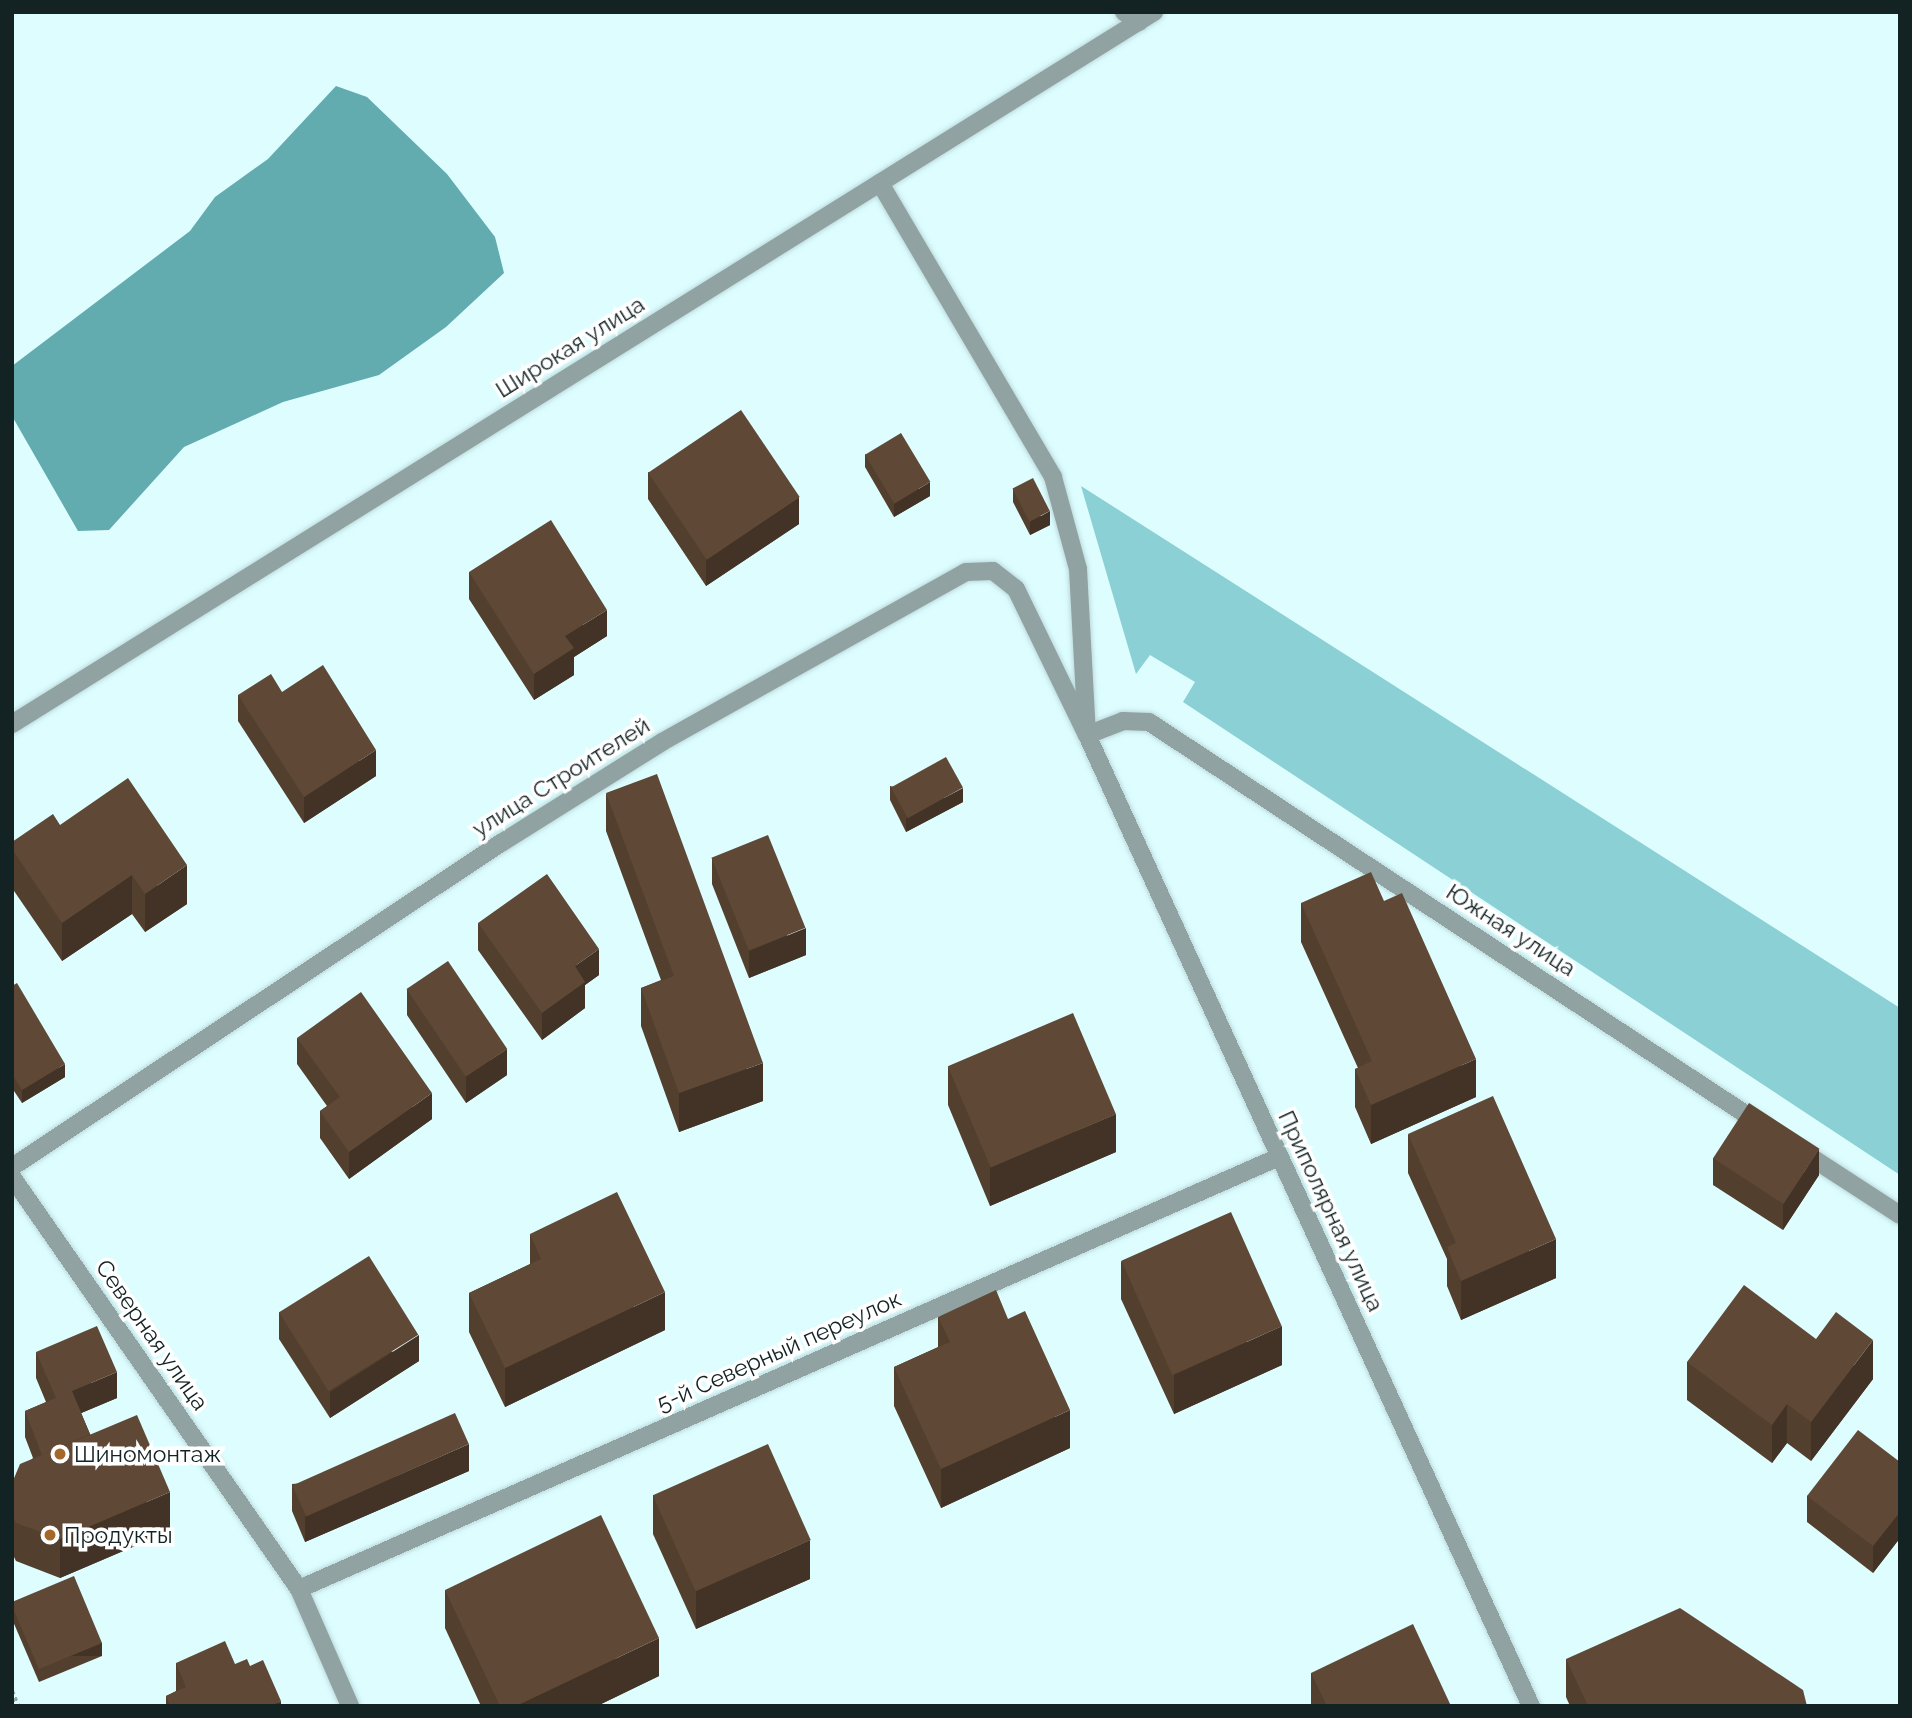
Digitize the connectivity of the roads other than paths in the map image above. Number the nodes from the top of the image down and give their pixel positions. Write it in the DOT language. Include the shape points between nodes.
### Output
graph roads {
  1 [pos="1139,15"];
  2 [pos="880,183"];
  3 [pos="12,724"];
  4 [pos="1087,735"];
  5 [pos="1279,1157"];
  6 [pos="12,1167"];
  7 [pos="12,1177"];
  8 [pos="1900,1215"];
  9 [pos="299,1589"];
  10 [pos="350,1706"];
  11 [pos="1531,1706"];
  1 -- 2 [label="street, Широкая улица"];
  2 -- 3 [label="street, Широкая улица"];
  2 -- 4 [label="street" via="1053,477 1078,569"];
  4 -- 5 [label="street, Приполярная улица"];
  4 -- 6 [label="street, улица Строителей" via="1016,589 993,571 966,572 662,742 557,807"];
  4 -- 8 [label="street, Южная улица" via="1123,721 1149,722"];
  5 -- 9 [label="street, 5-й Северный переулок"];
  5 -- 11 [label="street, Приполярная улица"];
  7 -- 9 [label="street, Северная улица"];
  9 -- 10 [label="street, Северная улица"];
}
